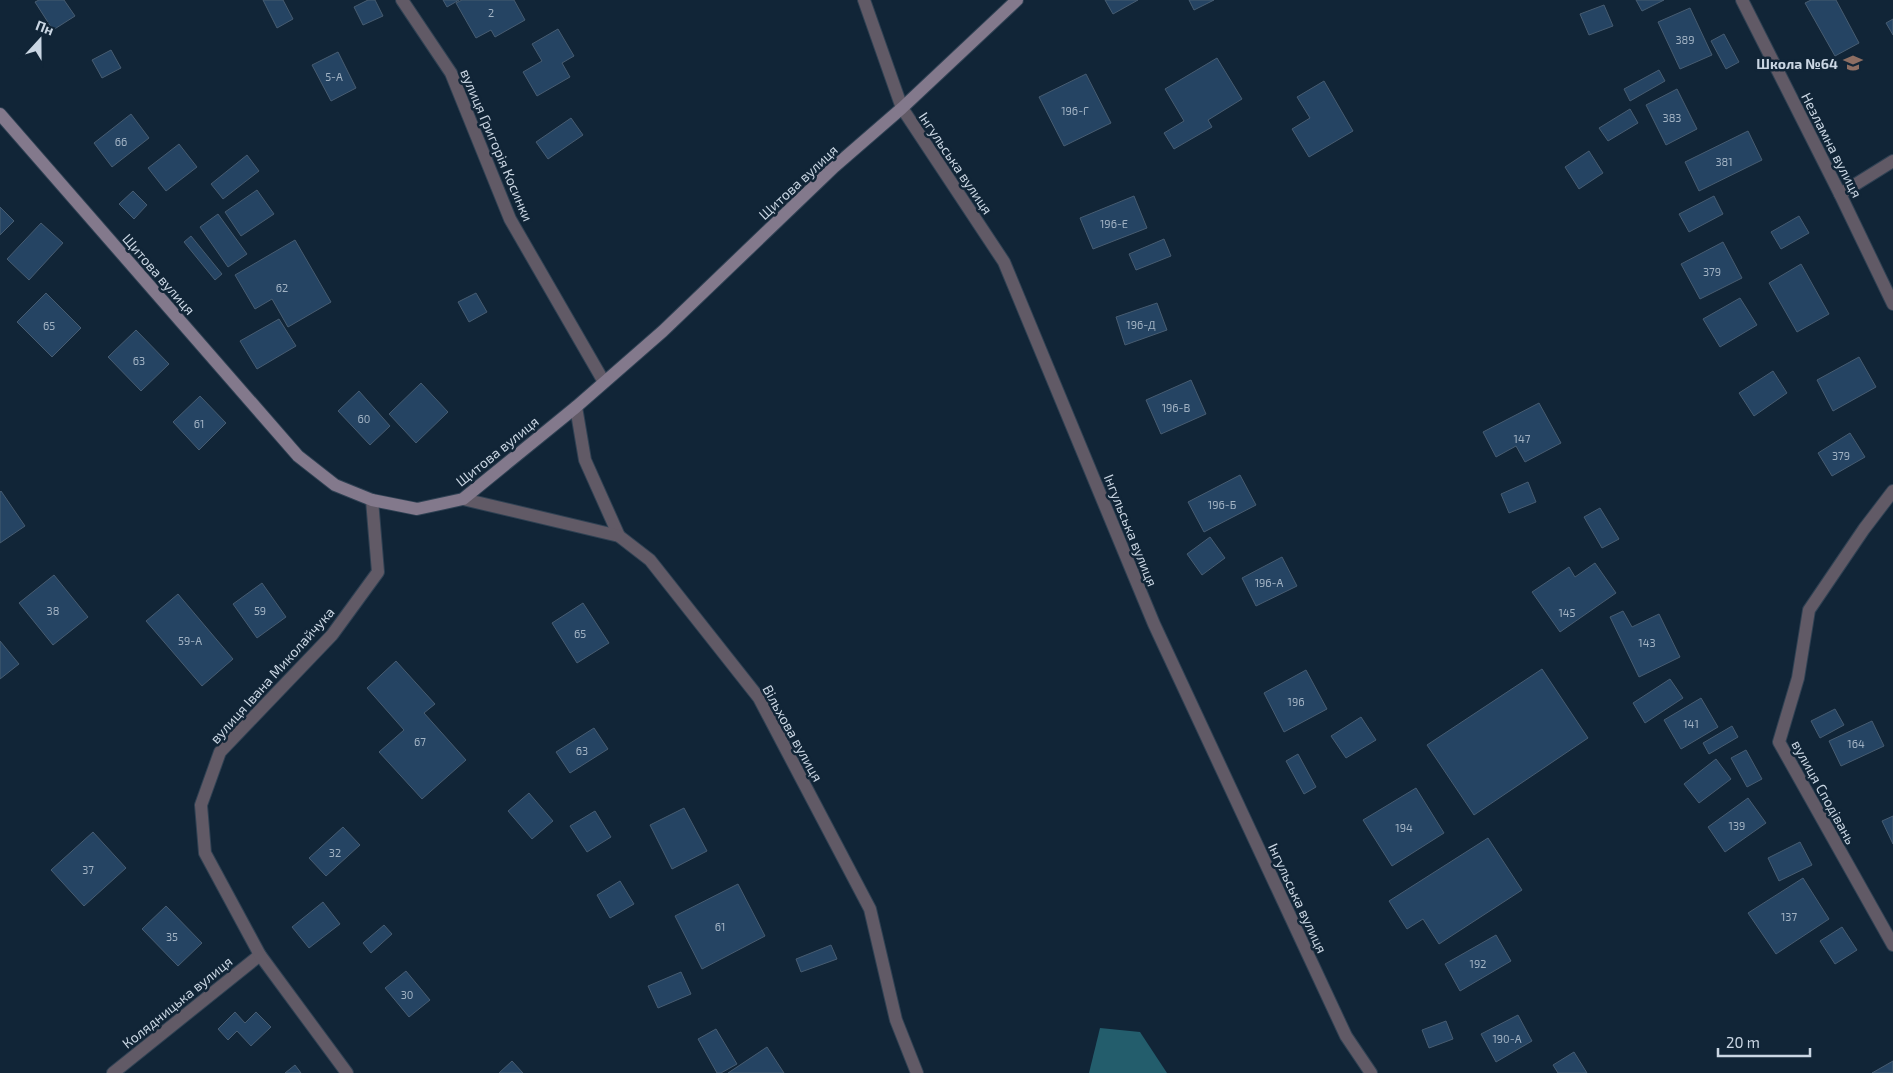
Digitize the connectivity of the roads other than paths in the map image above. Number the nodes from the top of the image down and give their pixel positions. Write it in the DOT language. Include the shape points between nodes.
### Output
graph roads {
  1 [pos="402,0"];
  2 [pos="864,0"];
  3 [pos="1017,0"];
  4 [pos="1742,0"];
  5 [pos="902,108"];
  6 [pos="0,114"];
  7 [pos="1893,161"];
  8 [pos="1840,194"];
  9 [pos="1893,304"];
  10 [pos="604,382"];
  11 [pos="576,407"];
  12 [pos="1893,491"];
  13 [pos="463,498"];
  14 [pos="372,500"];
  15 [pos="618,536"];
  16 [pos="1893,945"];
  17 [pos="260,955"];
  18 [pos="113,1073"];
  19 [pos="346,1073"];
  20 [pos="917,1073"];
  21 [pos="1371,1073"];
  1 -- 10 [label="street, вулиця Григорія Косинки" via="451,73 510,219"];
  2 -- 5 [label="street, Інгульська вулиця"];
  3 -- 5 [label="street, Щитова вулиця"];
  4 -- 8 [label="street, Незламна вулиця"];
  5 -- 10 [label="street, Щитова вулиця" via="834,167 663,331"];
  5 -- 21 [label="street, Інгульська вулиця" via="1004,262 1154,624 1346,1036"];
  6 -- 14 [label="street, Щитова вулиця" via="298,456 335,485"];
  7 -- 8 [label="street"];
  8 -- 9 [label="street, Незламна вулиця"];
  10 -- 11 [label="street, Щитова вулиця"];
  11 -- 13 [label="street, Щитова вулиця"];
  11 -- 15 [label="street" via="585,460"];
  12 -- 16 [label="street, вулиця Сподівань" via="1809,610 1798,678 1779,742"];
  13 -- 14 [label="street, Щитова вулиця" via="417,510"];
  13 -- 15 [label="street, Вільхова вулиця"];
  14 -- 17 [label="street, вулиця Івана Миколайчука" via="378,572 332,635 220,752 201,804 204,853"];
  15 -- 20 [label="street, Вільхова вулиця" via="650,560 759,698 870,909 896,1020"];
  17 -- 18 [label="street, Колядницька вулиця"];
  17 -- 19 [label="street, вулиця Івана Миколайчука"];
}
